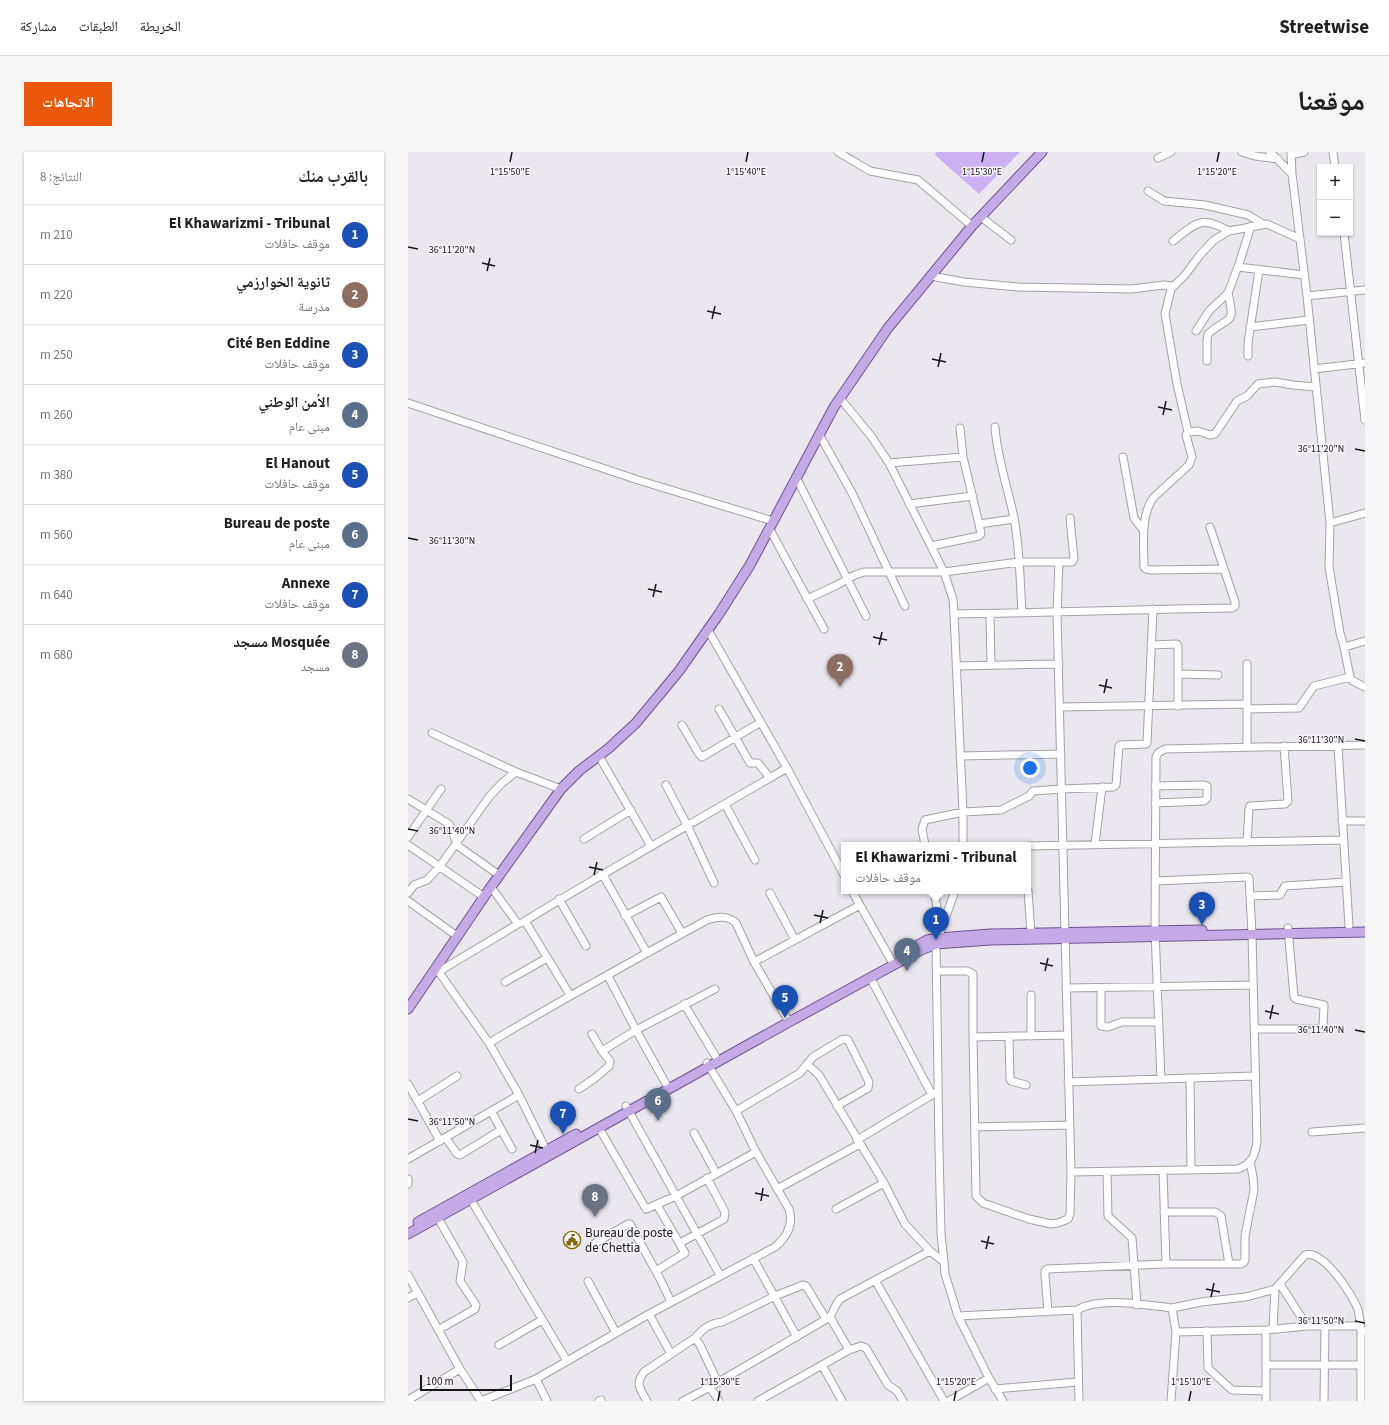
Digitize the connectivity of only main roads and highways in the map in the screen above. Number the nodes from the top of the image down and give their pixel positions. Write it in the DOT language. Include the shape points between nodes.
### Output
graph roads {
  1 [pos="1042,152"];
  2 [pos="1365,926"];
  3 [pos="1288,930"];
  4 [pos="1365,932"];
  5 [pos="1066,935"];
  6 [pos="939,937"];
  7 [pos="408,1009"];
  8 [pos="787,1019"];
  9 [pos="708,1065"];
  10 [pos="627,1108"];
  11 [pos="548,1153"];
  12 [pos="408,1228"];
  13 [pos="408,1234"];
  1 -- 7 [label="main road" via="972,226 888,328 840,398 819,434 729,601 636,723 610,748 578,771 561,789"];
  2 -- 3 [label="main road"];
  3 -- 4 [label="main road"];
  3 -- 5 [label="main road"];
  5 -- 6 [label="main road"];
  5 -- 6 [label="main road" via="1031,933"];
  6 -- 8 [label="main road" via="921,950"];
  6 -- 8 [label="main road" via="927,940"];
  8 -- 9 [label="main road"];
  8 -- 9 [label="main road" via="716,1057"];
  9 -- 10 [label="main road"];
  9 -- 10 [label="main road" via="666,1084"];
  10 -- 11 [label="main road"];
  10 -- 11 [label="main road" via="599,1128"];
  11 -- 12 [label="main road"];
  11 -- 13 [label="main road" via="471,1200"];
}
